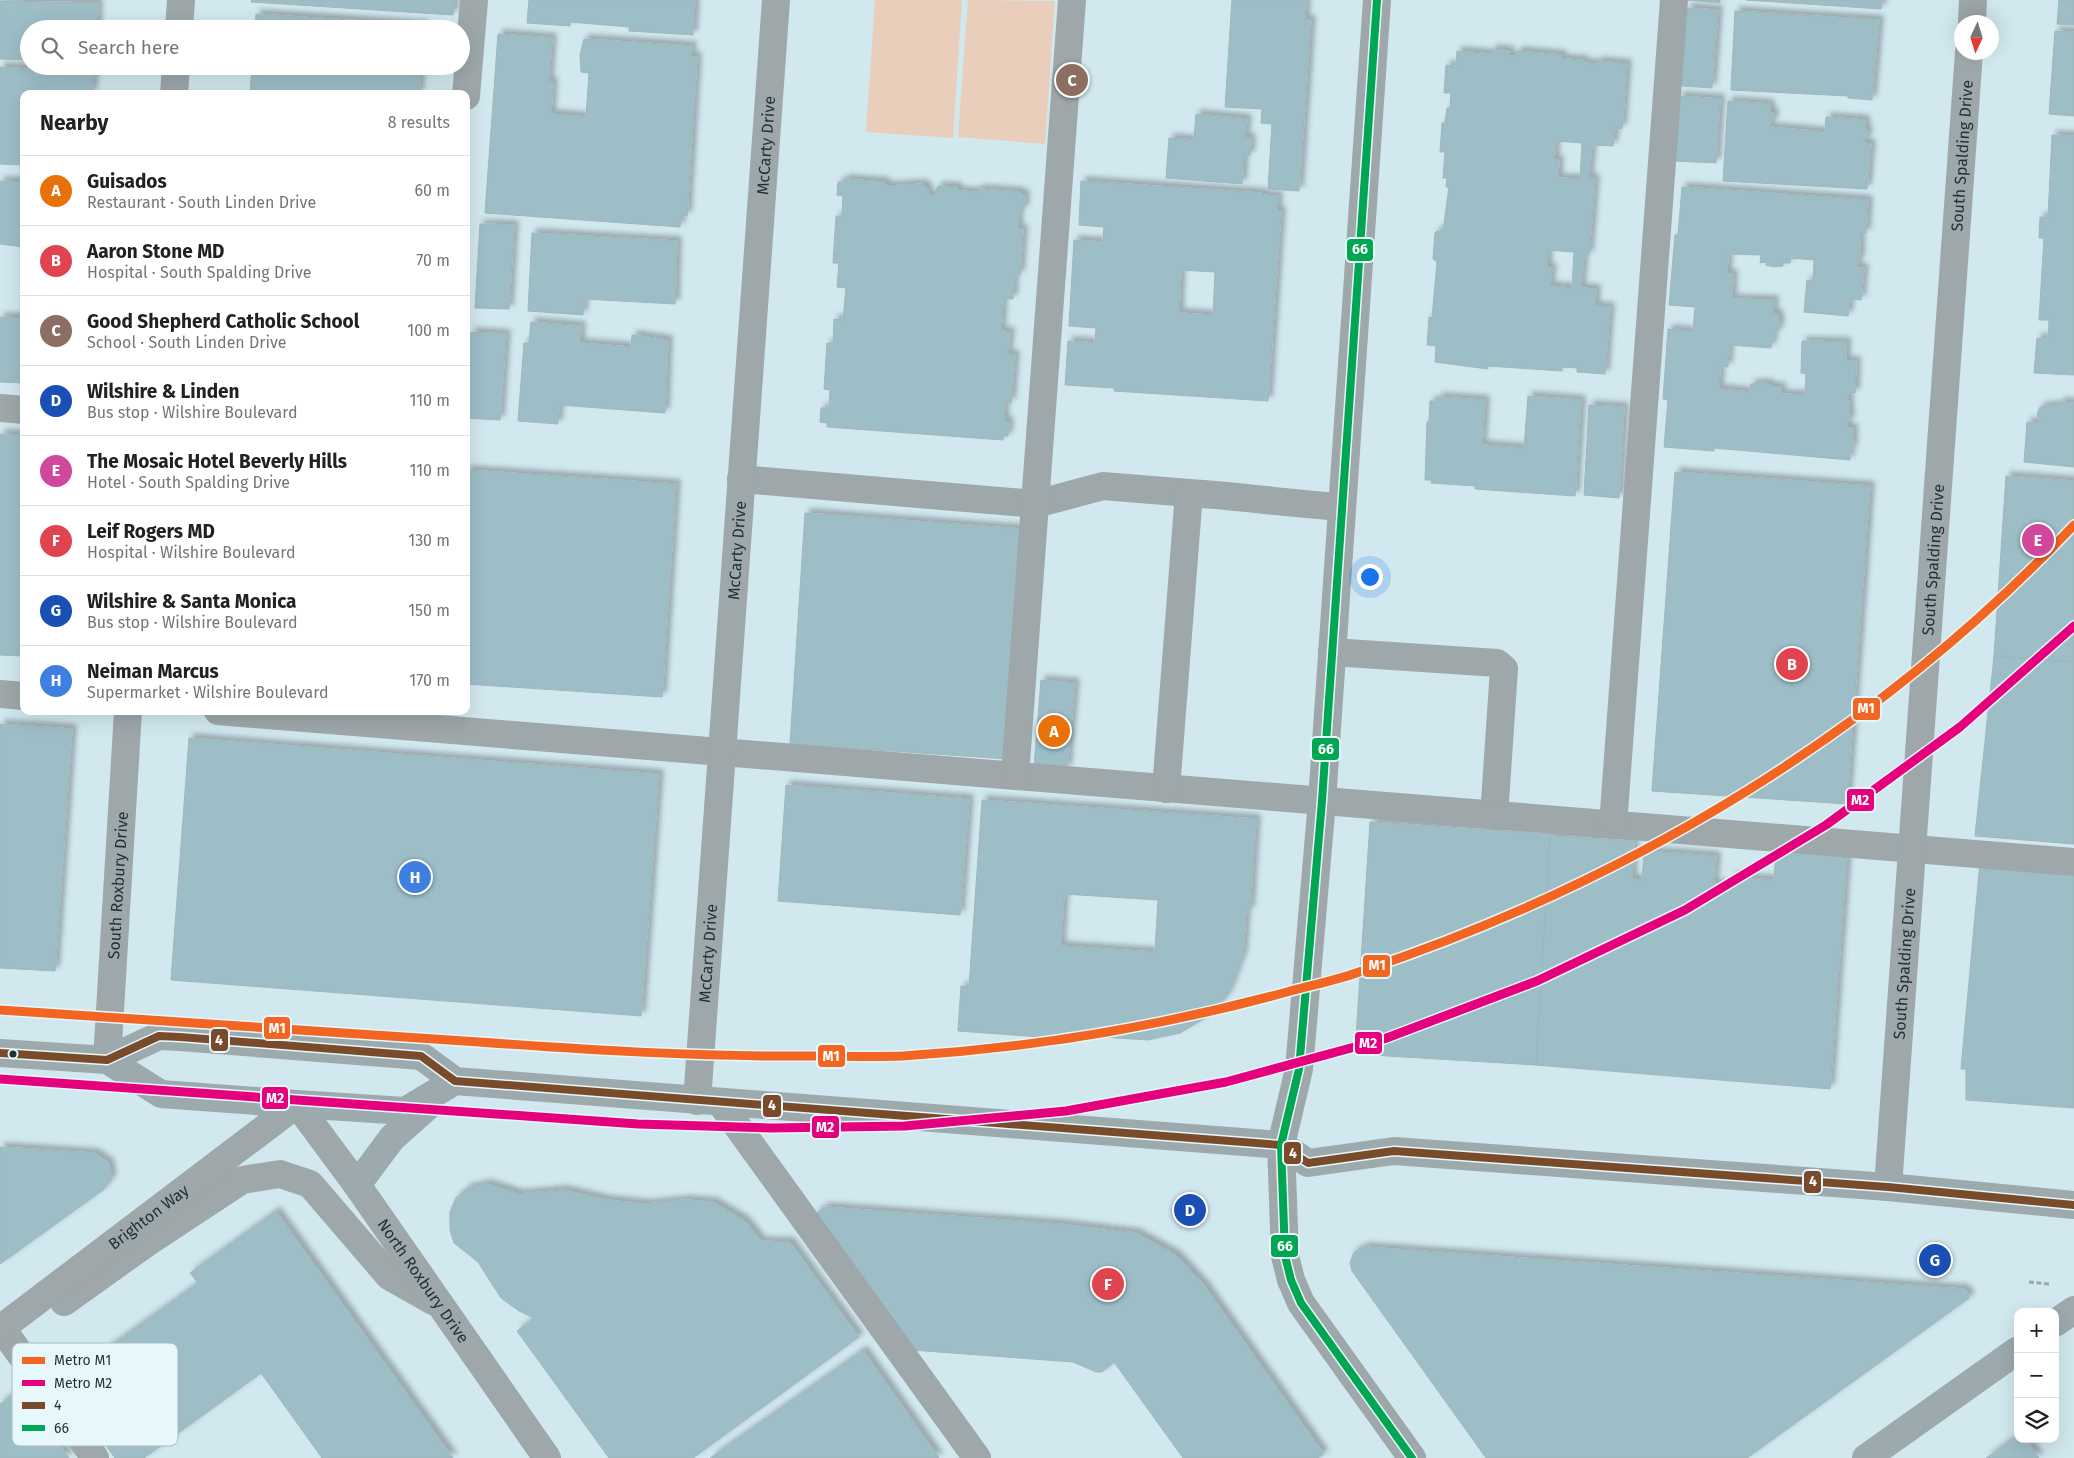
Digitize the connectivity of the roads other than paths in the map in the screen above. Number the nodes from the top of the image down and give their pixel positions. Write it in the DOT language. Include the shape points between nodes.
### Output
graph roads {
  1 [pos="181,0"];
  2 [pos="474,0"];
  3 [pos="776,0"];
  4 [pos="1072,0"];
  5 [pos="1376,0"];
  6 [pos="1674,0"];
  7 [pos="1973,0"];
  8 [pos="1972,15"];
  9 [pos="179,20"];
  10 [pos="470,48"];
  11 [pos="1969,60"];
  12 [pos="175,75"];
  13 [pos="468,75"];
  14 [pos="174,90"];
  15 [pos="466,90"];
  16 [pos="0,408"];
  17 [pos="20,410"];
  18 [pos="741,479"];
  19 [pos="1189,493"];
  20 [pos="1036,504"];
  21 [pos="1342,507"];
  22 [pos="1332,652"];
  23 [pos="0,694"];
  24 [pos="20,696"];
  25 [pos="128,715"];
  26 [pos="266,715"];
  27 [pos="722,753"];
  28 [pos="1016,776"];
  29 [pos="1166,789"];
  30 [pos="1322,801"];
  31 [pos="1494,816"];
  32 [pos="1613,826"];
  33 [pos="1911,849"];
  34 [pos="2074,862"];
  35 [pos="0,1053"];
  36 [pos="107,1060"];
  37 [pos="455,1081"];
  38 [pos="708,1102"];
  39 [pos="297,1104"];
  40 [pos="1281,1145"];
  41 [pos="357,1185"];
  42 [pos="1888,1187"];
  43 [pos="2074,1205"];
  44 [pos="440,1305"];
  45 [pos="2074,1310"];
  46 [pos="2059,1320"];
  47 [pos="2,1326"];
  48 [pos="14,1343"];
  49 [pos="2014,1353"];
  50 [pos="87,1446"];
  51 [pos="95,1458"];
  52 [pos="547,1458"];
  53 [pos="977,1458"];
  54 [pos="1412,1458"];
  55 [pos="1866,1458"];
  1 -- 9 [label="street"];
  2 -- 10 [label="street"];
  3 -- 18 [label="street, McCarty Drive"];
  4 -- 20 [label="street"];
  5 -- 21 [label="street"];
  6 -- 32 [label="street"];
  7 -- 8 [label="street"];
  11 -- 33 [label="street, South Spalding Drive"];
  12 -- 14 [label="street"];
  13 -- 15 [label="street"];
  16 -- 17 [label="street"];
  18 -- 20 [label="street"];
  18 -- 27 [label="street, McCarty Drive"];
  19 -- 20 [label="street" via="1103,486"];
  19 -- 21 [label="street"];
  19 -- 29 [label="street"];
  20 -- 28 [label="street"];
  21 -- 22 [label="street"];
  22 -- 30 [label="street"];
  22 -- 31 [label="street" via="1497,663 1504,669"];
  23 -- 24 [label="street"];
  25 -- 36 [label="street, South Roxbury Drive"];
  26 -- 27 [label="street"];
  27 -- 28 [label="street"];
  27 -- 38 [label="street, McCarty Drive"];
  28 -- 29 [label="street"];
  29 -- 30 [label="street"];
  30 -- 31 [label="street"];
  30 -- 40 [label="street" via="1299,1069"];
  31 -- 32 [label="street"];
  32 -- 33 [label="street"];
  33 -- 34 [label="street"];
  33 -- 42 [label="street, South Spalding Drive"];
  35 -- 36 [label="main road"];
  36 -- 37 [label="main road" via="160,1036 180,1037 421,1056"];
  36 -- 39 [label="main road" via="162,1094"];
  37 -- 38 [label="main road"];
  37 -- 39 [label="main road" via="405,1111"];
  37 -- 41 [label="main road" via="392,1138"];
  38 -- 40 [label="main road"];
  38 -- 53 [label="street"];
  39 -- 41 [label="street, North Roxbury Drive"];
  39 -- 47 [label="street, Brighton Way"];
  40 -- 42 [label="main road" via="1308,1163 1394,1152"];
  40 -- 54 [label="street" via="1285,1256 1291,1280 1301,1303"];
  41 -- 44 [label="street, North Roxbury Drive"];
  42 -- 43 [label="main road"];
  44 -- 47 [label="street" via="390,1276 310,1184 280,1174 242,1180 39,1320"];
  44 -- 52 [label="street, North Roxbury Drive"];
  45 -- 46 [label="main road"];
  47 -- 48 [label="street"];
  49 -- 55 [label="main road"];
  50 -- 51 [label="street"];
}
